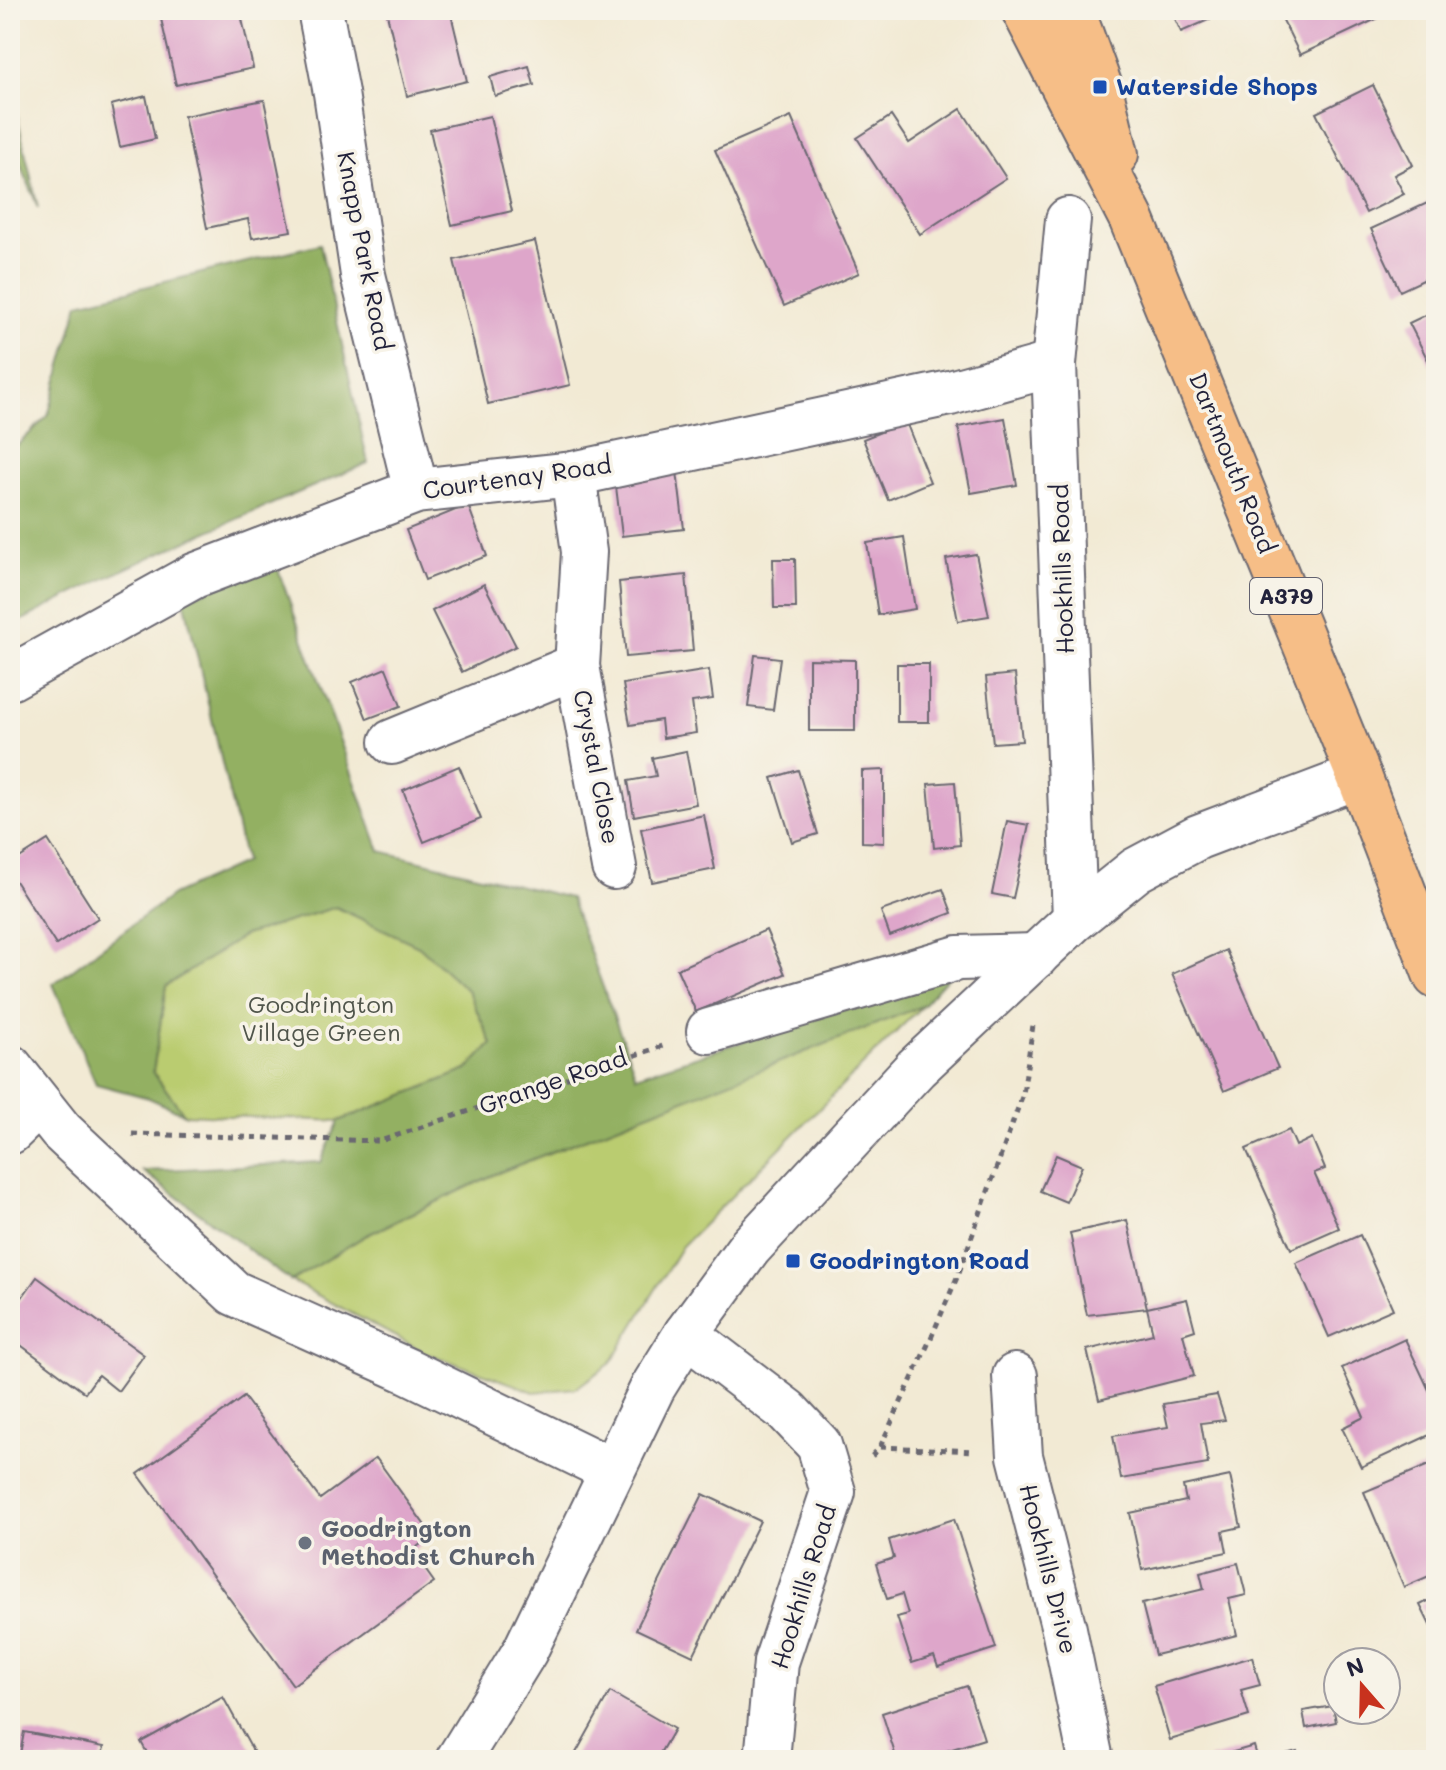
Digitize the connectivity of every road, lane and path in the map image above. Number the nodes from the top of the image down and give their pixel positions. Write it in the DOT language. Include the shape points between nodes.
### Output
graph roads {
  1 [pos="320,10"];
  2 [pos="1024,10"];
  3 [pos="1072,10"];
  4 [pos="1131,218"];
  5 [pos="1068,220"];
  6 [pos="1054,364"];
  7 [pos="573,474"];
  8 [pos="416,491"];
  9 [pos="577,666"];
  10 [pos="10,678"];
  11 [pos="392,742"];
  12 [pos="1359,776"];
  13 [pos="614,867"];
  14 [pos="1075,919"];
  15 [pos="1036,956"];
  16 [pos="1436,976"];
  17 [pos="1002,989"];
  18 [pos="709,1031"];
  19 [pos="10,1067"];
  20 [pos="37,1122"];
  21 [pos="686,1334"];
  22 [pos="1015,1376"];
  23 [pos="880,1447"];
  24 [pos="1020,1456"];
  25 [pos="611,1470"];
  26 [pos="833,1492"];
  27 [pos="458,1760"];
  28 [pos="767,1760"];
  29 [pos="1091,1760"];
  1 -- 8 [label="street, Knapp Park Road" via="363,275"];
  2 -- 4 [label="main road, Dartmouth Road / A379"];
  3 -- 4 [label="main road, Dartmouth Road / A379" via="1100,87"];
  4 -- 12 [label="main road, Dartmouth Road / A379"];
  5 -- 6 [label="street, Hookhills Road"];
  6 -- 7 [label="street, Courtenay Road" via="950,393"];
  6 -- 14 [label="street, Hookhills Road"];
  7 -- 8 [label="street, Courtenay Road"];
  7 -- 9 [label="street, Crystal Close" via="584,552"];
  8 -- 10 [label="street, Courtenay Road" via="194,576"];
  9 -- 11 [label="street, Crystal Close"];
  9 -- 13 [label="street, Crystal Close"];
  12 -- 14 [label="street" via="1198,837 1136,870"];
  12 -- 16 [label="main road, Dartmouth Road / A379"];
  14 -- 15 [label="street"];
  15 -- 17 [label="street"];
  15 -- 18 [label="street" via="958,958"];
  17 -- 21 [label="street" via="916,1068 759,1237"];
  17 -- 23 [label="path" via="1033,1021 1023,1094 958,1275"];
  18 -- 20 [label="path, Grange Road" via="380,1141"];
  19 -- 20 [label="street"];
  20 -- 25 [label="street" via="234,1293"];
  21 -- 25 [label="street"];
  21 -- 26 [label="street, Hookhills Road" via="787,1411 819,1445"];
  22 -- 24 [label="street, Hookhills Drive"];
  23 -- 24 [label="path"];
  23 -- 26 [label="path"];
  24 -- 29 [label="street, Hookhills Drive"];
  25 -- 27 [label="street" via="525,1651"];
  26 -- 28 [label="street, Hookhills Road" via="776,1662"];
}
